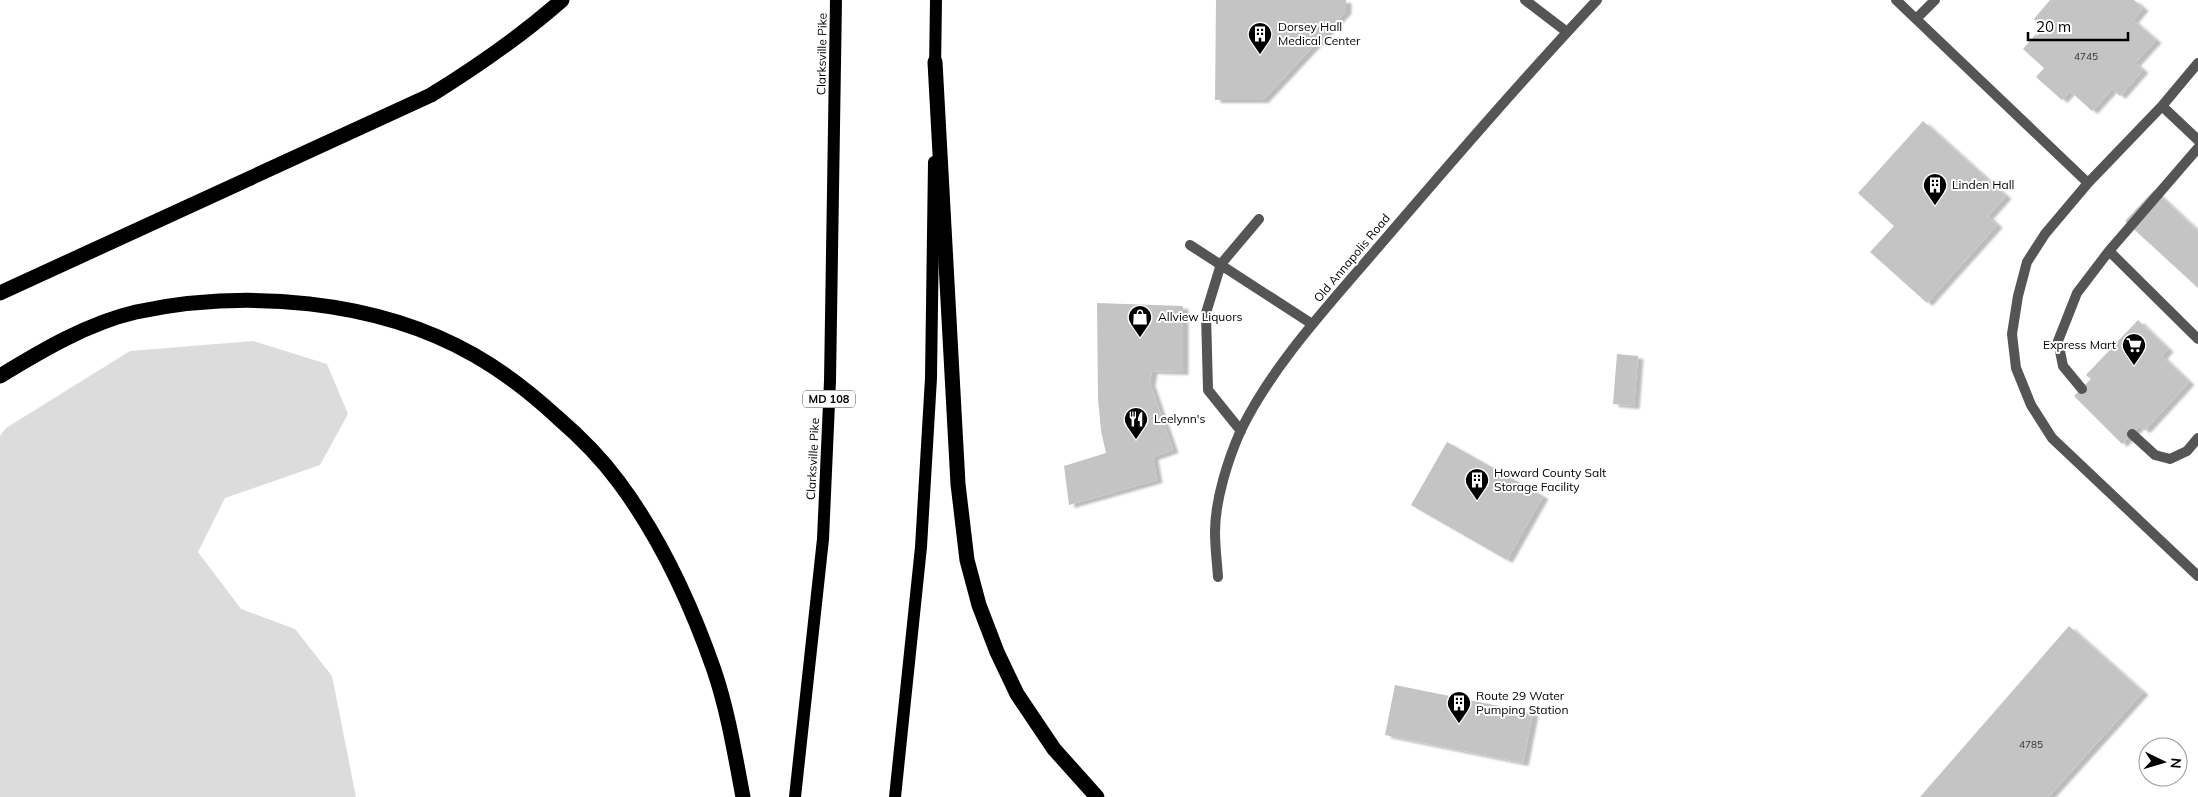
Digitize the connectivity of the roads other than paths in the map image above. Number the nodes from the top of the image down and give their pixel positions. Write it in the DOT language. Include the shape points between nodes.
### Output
graph roads {
  1 [pos="562,0"];
  2 [pos="836,0"];
  3 [pos="936,0"];
  4 [pos="1525,0"];
  5 [pos="1597,0"];
  6 [pos="1896,0"];
  7 [pos="1935,0"];
  8 [pos="1917,18"];
  9 [pos="1566,32"];
  10 [pos="935,62"];
  11 [pos="2198,64"];
  12 [pos="2162,106"];
  13 [pos="2198,140"];
  14 [pos="2198,148"];
  15 [pos="2088,183"];
  16 [pos="1259,219"];
  17 [pos="1190,245"];
  18 [pos="2109,251"];
  19 [pos="1221,264"];
  20 [pos="0,293"];
  21 [pos="1312,324"];
  22 [pos="2198,339"];
  23 [pos="0,376"];
  24 [pos="2082,389"];
  25 [pos="1241,431"];
  26 [pos="2132,434"];
  27 [pos="2198,438"];
  28 [pos="2198,576"];
  29 [pos="1218,577"];
  30 [pos="743,797"];
  31 [pos="794,797"];
  32 [pos="895,797"];
  33 [pos="1097,797"];
  1 -- 20 [label="highway" via="483,63 431,94"];
  2 -- 31 [label="main road, Clarksville Pike / MD 108" via="830,381 823,539"];
  3 -- 10 [label="main road"];
  4 -- 9 [label="street"];
  5 -- 9 [label="street, Old Annapolis Road"];
  6 -- 8 [label="street"];
  7 -- 8 [label="street"];
  8 -- 15 [label="street"];
  9 -- 21 [label="street, Old Annapolis Road"];
  10 -- 32 [label="main road" via="931,378 921,547"];
  10 -- 33 [label="highway" via="958,484 967,560 985,620 1016,694 1054,749"];
  11 -- 12 [label="street"];
  12 -- 13 [label="street"];
  12 -- 15 [label="street"];
  14 -- 18 [label="street"];
  15 -- 28 [label="street" via="2045,234 2027,262 2012,334 2016,368 2032,405 2052,438"];
  16 -- 19 [label="street"];
  17 -- 19 [label="street"];
  18 -- 22 [label="street"];
  18 -- 24 [label="street" via="2077,293 2058,341 2063,366"];
  19 -- 21 [label="street"];
  19 -- 25 [label="street" via="1206,313 1208,390"];
  21 -- 25 [label="street, Old Annapolis Road" via="1259,396"];
  23 -- 30 [label="highway" via="84,330 134,313 236,300 291,301 352,311 415,328 474,355 530,393 576,434 618,480 653,534 682,592 714,672"];
  25 -- 29 [label="street, Old Annapolis Road" via="1227,465 1220,494 1215,530"];
  26 -- 27 [label="street" via="2155,454 2170,459 2187,451"];
}
